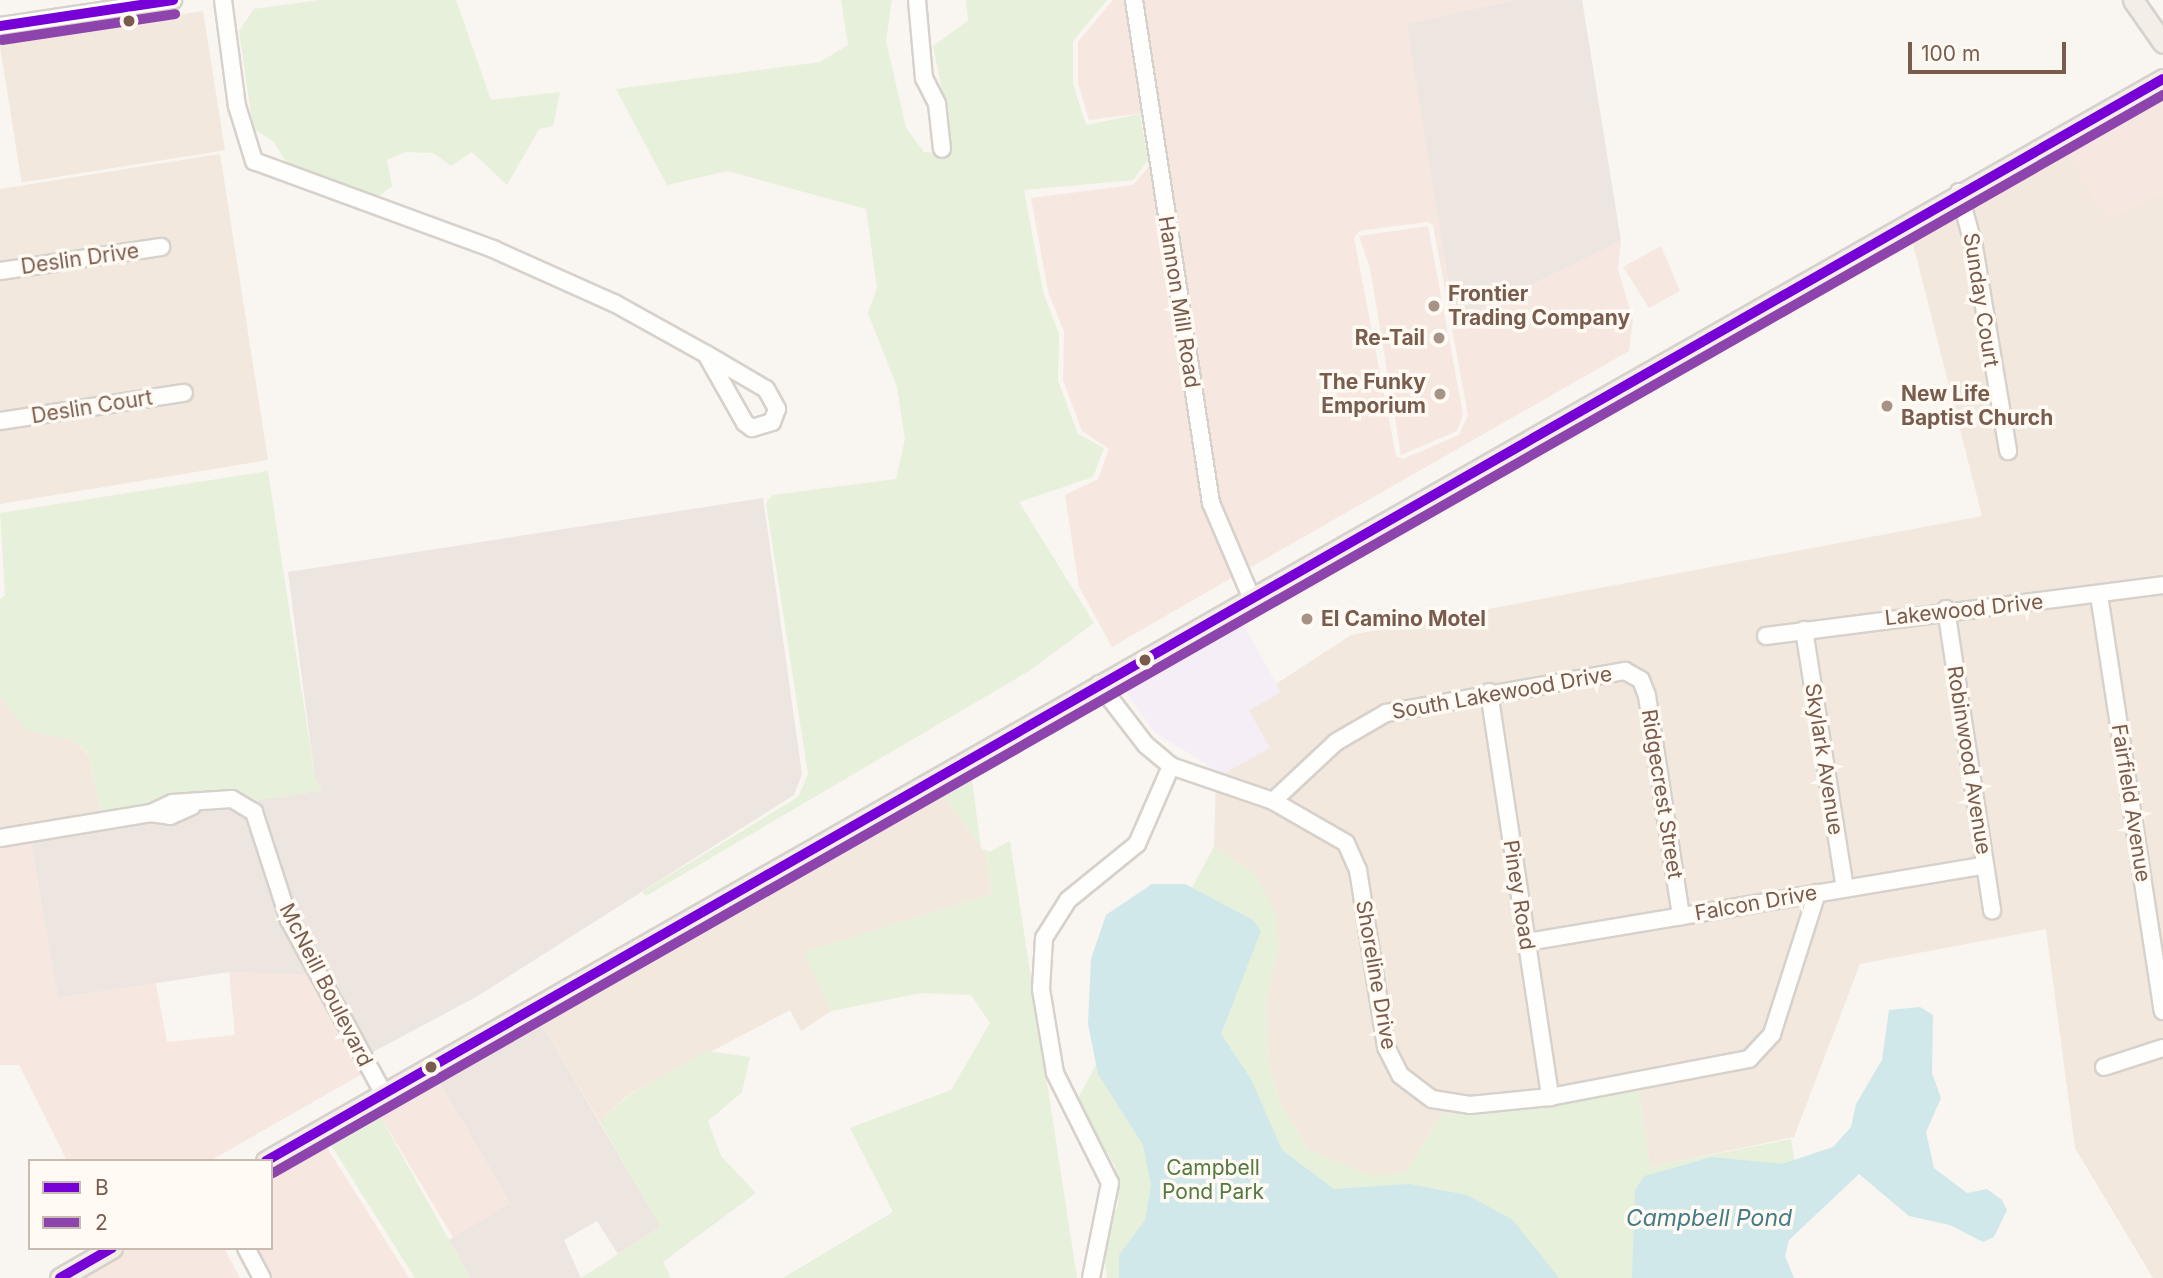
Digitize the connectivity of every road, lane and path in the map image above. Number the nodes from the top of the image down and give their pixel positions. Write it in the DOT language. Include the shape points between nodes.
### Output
graph roads {
  1 [pos="173,0"];
  2 [pos="223,0"];
  3 [pos="917,0"];
  4 [pos="1134,0"];
  5 [pos="2133,0"];
  6 [pos="0,26"];
  7 [pos="2163,43"];
  8 [pos="2163,79"];
  9 [pos="942,149"];
  10 [pos="1959,192"];
  11 [pos="161,247"];
  12 [pos="0,271"];
  13 [pos="706,355"];
  14 [pos="184,393"];
  15 [pos="0,421"];
  16 [pos="2008,451"];
  17 [pos="2163,585"];
  18 [pos="2099,595"];
  19 [pos="1251,597"];
  20 [pos="1946,609"];
  21 [pos="1804,629"];
  22 [pos="1766,636"];
  23 [pos="1636,676"];
  24 [pos="1099,684"];
  25 [pos="1489,692"];
  26 [pos="1171,766"];
  27 [pos="1273,802"];
  28 [pos="0,838"];
  29 [pos="1985,865"];
  30 [pos="1845,888"];
  31 [pos="1817,893"];
  32 [pos="1992,911"];
  33 [pos="1681,916"];
  34 [pos="1527,942"];
  35 [pos="2163,1011"];
  36 [pos="2163,1048"];
  37 [pos="2104,1067"];
  38 [pos="384,1094"];
  39 [pos="1550,1097"];
  40 [pos="270,1159"];
  41 [pos="109,1250"];
  42 [pos="247,1250"];
  43 [pos="60,1278"];
  44 [pos="262,1278"];
  45 [pos="1091,1278"];
  1 -- 6 [label="street"];
  2 -- 13 [label="street" via="239,117 254,161 493,249 614,303"];
  3 -- 9 [label="street" via="924,78 937,104"];
  4 -- 19 [label="street, Hannon Mill Road" via="1211,503"];
  5 -- 7 [label="main road"];
  8 -- 10 [label="main road"];
  10 -- 16 [label="street, Sunday Court" via="1975,247"];
  10 -- 19 [label="main road"];
  11 -- 12 [label="street, Deslin Drive"];
  13 -- 13 [label="street" via="775,397 772,422 752,428 745,423"];
  14 -- 15 [label="street, Deslin Court"];
  17 -- 18 [label="street, Lakewood Drive"];
  18 -- 20 [label="street, Lakewood Drive"];
  18 -- 35 [label="street, Fairfield Avenue"];
  19 -- 24 [label="main road"];
  20 -- 21 [label="street, Lakewood Drive"];
  20 -- 29 [label="street, Robinwood Avenue"];
  21 -- 22 [label="street, Lakewood Drive"];
  21 -- 30 [label="street, Skylark Avenue"];
  23 -- 25 [label="street, South Lakewood Drive" via="1609,671"];
  23 -- 33 [label="street, Ridgecrest Street" via="1647,696"];
  24 -- 26 [label="street, Shoreline Drive" via="1146,744"];
  24 -- 38 [label="main road"];
  25 -- 27 [label="street, South Lakewood Drive" via="1370,719"];
  25 -- 34 [label="street, Piney Road"];
  26 -- 27 [label="street, Shoreline Drive"];
  26 -- 45 [label="street" via="1137,844 1068,900 1044,938 1041,989 1055,1073 1110,1183"];
  27 -- 39 [label="street, Shoreline Drive" via="1332,831 1351,851 1384,1037 1409,1085 1457,1105"];
  28 -- 38 [label="street, McNeill Boulevard" via="151,813 172,803 232,799 254,812 289,920"];
  29 -- 30 [label="street, Falcon Drive"];
  29 -- 32 [label="street, Robinwood Avenue"];
  30 -- 31 [label="street, Falcon Drive"];
  31 -- 33 [label="street, Falcon Drive"];
  31 -- 39 [label="street, Shoreline Drive" via="1772,1034 1749,1059"];
  33 -- 34 [label="street, Falcon Drive"];
  34 -- 39 [label="street, Piney Road"];
  36 -- 37 [label="street"];
  38 -- 40 [label="main road"];
  41 -- 43 [label="main road"];
  42 -- 44 [label="street"];
}
